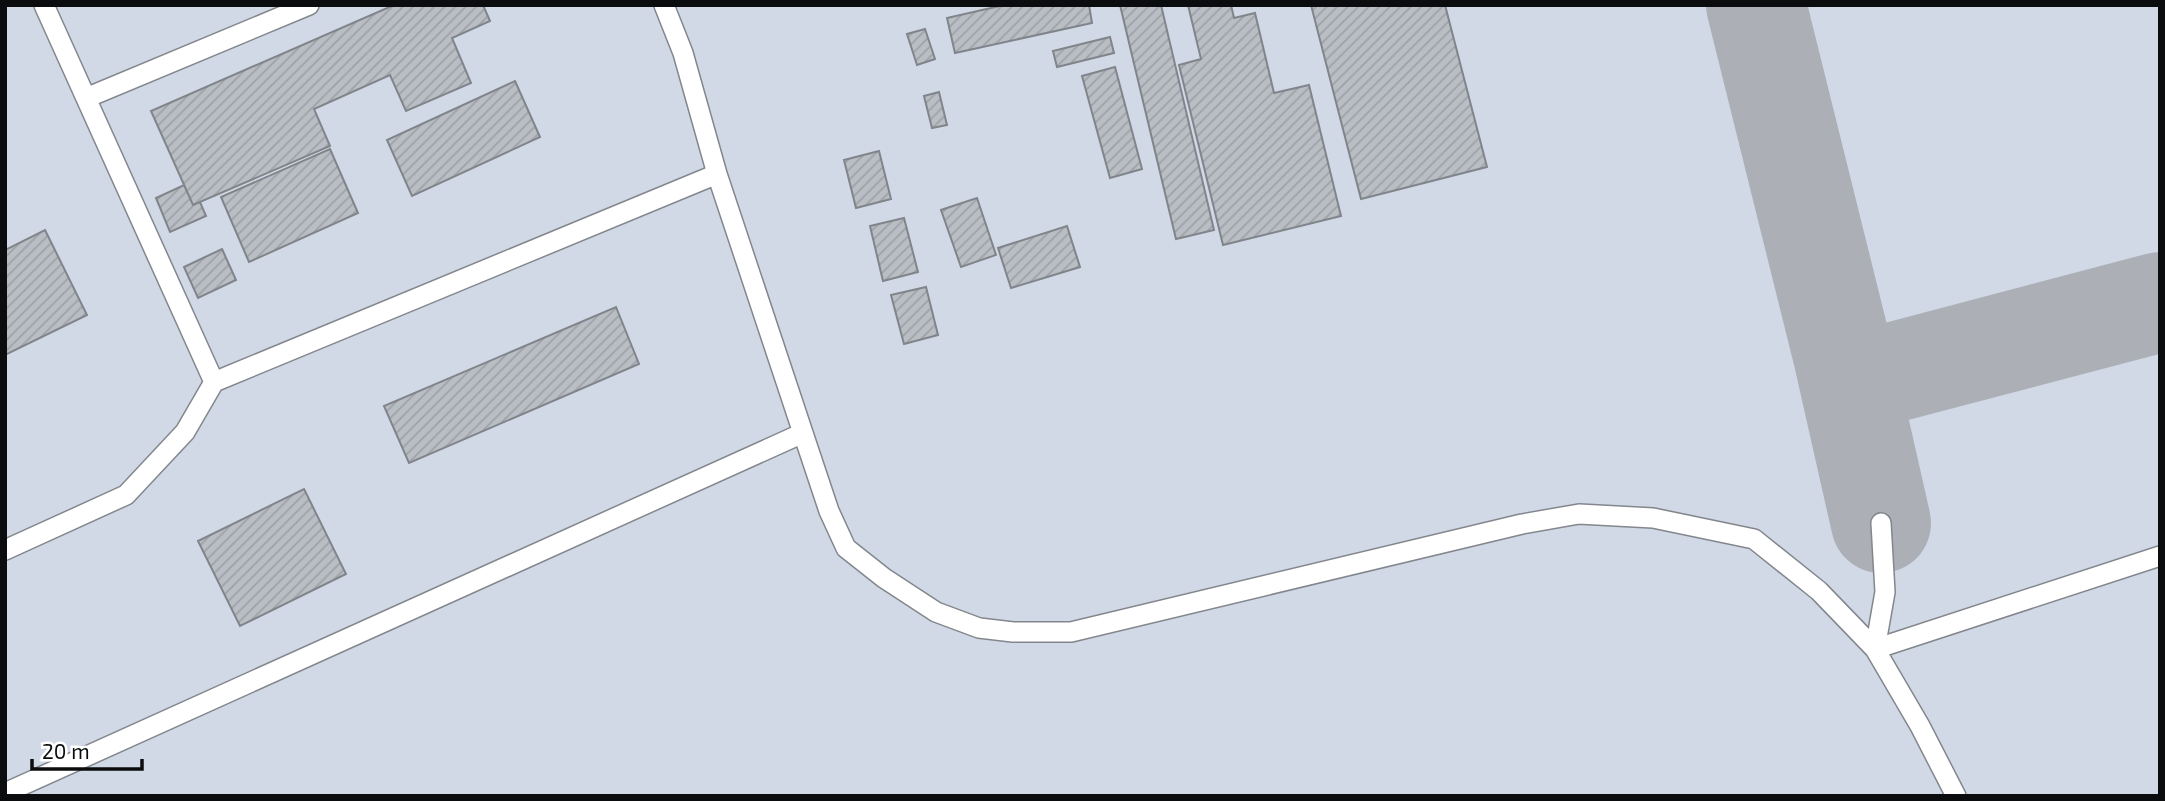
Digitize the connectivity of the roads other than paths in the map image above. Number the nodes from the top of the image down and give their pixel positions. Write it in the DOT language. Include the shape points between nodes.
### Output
graph roads {
  1 [pos="44,5"];
  2 [pos="309,5"];
  3 [pos="664,5"];
  4 [pos="86,98"];
  5 [pos="716,174"];
  6 [pos="214,382"];
  7 [pos="803,433"];
  8 [pos="1881,523"];
  9 [pos="5,550"];
  10 [pos="2160,556"];
  11 [pos="1875,649"];
  12 [pos="5,793"];
  13 [pos="1956,796"];
  1 -- 4 [label="lane"];
  2 -- 4 [label="lane"];
  3 -- 5 [label="lane" via="683,53"];
  4 -- 6 [label="lane"];
  5 -- 6 [label="lane"];
  5 -- 7 [label="lane"];
  6 -- 9 [label="lane" via="185,432 125,495"];
  7 -- 11 [label="lane" via="846,548 936,612 979,628 1071,632 1579,514 1653,518 1754,539 1819,591"];
  7 -- 12 [label="lane"];
  8 -- 11 [label="lane" via="1885,592"];
  10 -- 11 [label="lane"];
  11 -- 13 [label="lane"];
}
